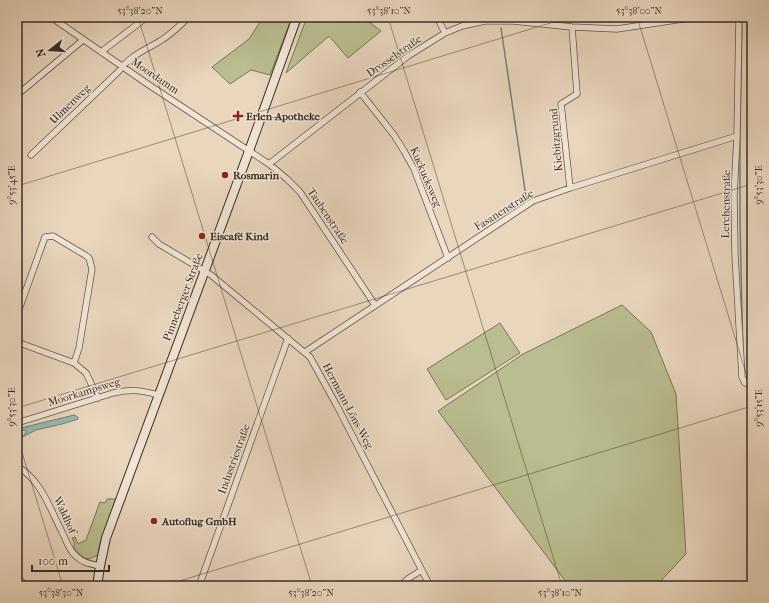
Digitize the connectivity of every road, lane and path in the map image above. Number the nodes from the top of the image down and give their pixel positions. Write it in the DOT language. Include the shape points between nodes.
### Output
graph roads {
  1 [pos="50,17"];
  2 [pos="147,17"];
  3 [pos="189,17"];
  4 [pos="297,17"];
  5 [pos="437,17"];
  6 [pos="696,17"];
  7 [pos="739,17"];
  8 [pos="572,27"];
  9 [pos="445,34"];
  10 [pos="83,40"];
  11 [pos="101,52"];
  12 [pos="122,66"];
  13 [pos="360,92"];
  14 [pos="17,95"];
  15 [pos="737,136"];
  16 [pos="249,151"];
  17 [pos="31,155"];
  18 [pos="269,164"];
  19 [pos="570,188"];
  20 [pos="152,236"];
  21 [pos="448,258"];
  22 [pos="205,271"];
  23 [pos="375,305"];
  24 [pos="17,315"];
  25 [pos="288,338"];
  26 [pos="17,342"];
  27 [pos="305,352"];
  28 [pos="74,363"];
  29 [pos="752,384"];
  30 [pos="158,395"];
  31 [pos="98,398"];
  32 [pos="17,424"];
  33 [pos="17,466"];
  34 [pos="100,566"];
  35 [pos="422,570"];
  36 [pos="17,576"];
  37 [pos="24,586"];
  38 [pos="97,586"];
  39 [pos="199,586"];
  40 [pos="400,586"];
  41 [pos="430,586"];
  1 -- 10 [label="street, Moordamm"];
  2 -- 11 [label="street"];
  3 -- 12 [label="street, Ulmenweg" via="162,40 138,52"];
  4 -- 16 [label="main road, Pinneberger Straße"];
  5 -- 9 [label="street"];
  6 -- 8 [label="street, Drosselstraße" via="617,29"];
  7 -- 15 [label="street, Lerchenstraße"];
  8 -- 9 [label="street, Drosselstraße" via="494,20 475,22"];
  8 -- 19 [label="street, Kiebitzgrund" via="577,94 561,104"];
  9 -- 13 [label="street, Drosselstraße" via="408,56"];
  10 -- 11 [label="street, Moordamm"];
  10 -- 14 [label="street"];
  11 -- 12 [label="street, Moordamm"];
  12 -- 16 [label="street, Moordamm"];
  12 -- 17 [label="street, Ulmenweg"];
  13 -- 18 [label="street, Drosselstraße"];
  13 -- 21 [label="street, Kuckucksweg" via="394,135 414,169"];
  15 -- 19 [label="street, Fasanenstraße"];
  15 -- 29 [label="street, Lerchenstraße" via="735,217 742,377 745,383"];
  16 -- 18 [label="street, Taubenstraße"];
  16 -- 22 [label="main road, Pinneberger Straße"];
  18 -- 23 [label="street, Taubenstraße" via="300,192"];
  19 -- 21 [label="street, Fasanenstraße" via="533,201"];
  20 -- 22 [label="street, Hermann-Löns-Weg" via="159,244"];
  21 -- 23 [label="street, Fasanenstraße"];
  22 -- 25 [label="street, Hermann-Löns-Weg"];
  22 -- 30 [label="main road, Pinneberger Straße"];
  23 -- 27 [label="street, Fasanenstraße"];
  24 -- 28 [label="street" via="45,237 53,236 85,255 92,269 79,348"];
  25 -- 27 [label="street, Hermann-Löns-Weg"];
  25 -- 39 [label="street, Industriestraße"];
  26 -- 28 [label="street"];
  27 -- 35 [label="street, Hermann-Löns-Weg" via="337,406"];
  28 -- 31 [label="street" via="86,373"];
  30 -- 31 [label="street, Moorkampsweg" via="127,389"];
  30 -- 34 [label="main road, Pinneberger Straße" via="106,538"];
  31 -- 32 [label="street, Moorkampsweg"];
  33 -- 34 [label="street, Waldhof" via="34,479 42,490 75,556 89,564"];
  34 -- 38 [label="main road, Pinneberger Straße"];
  35 -- 40 [label="street"];
  35 -- 41 [label="street, Hermann-Löns-Weg"];
  36 -- 37 [label="street"];
}
